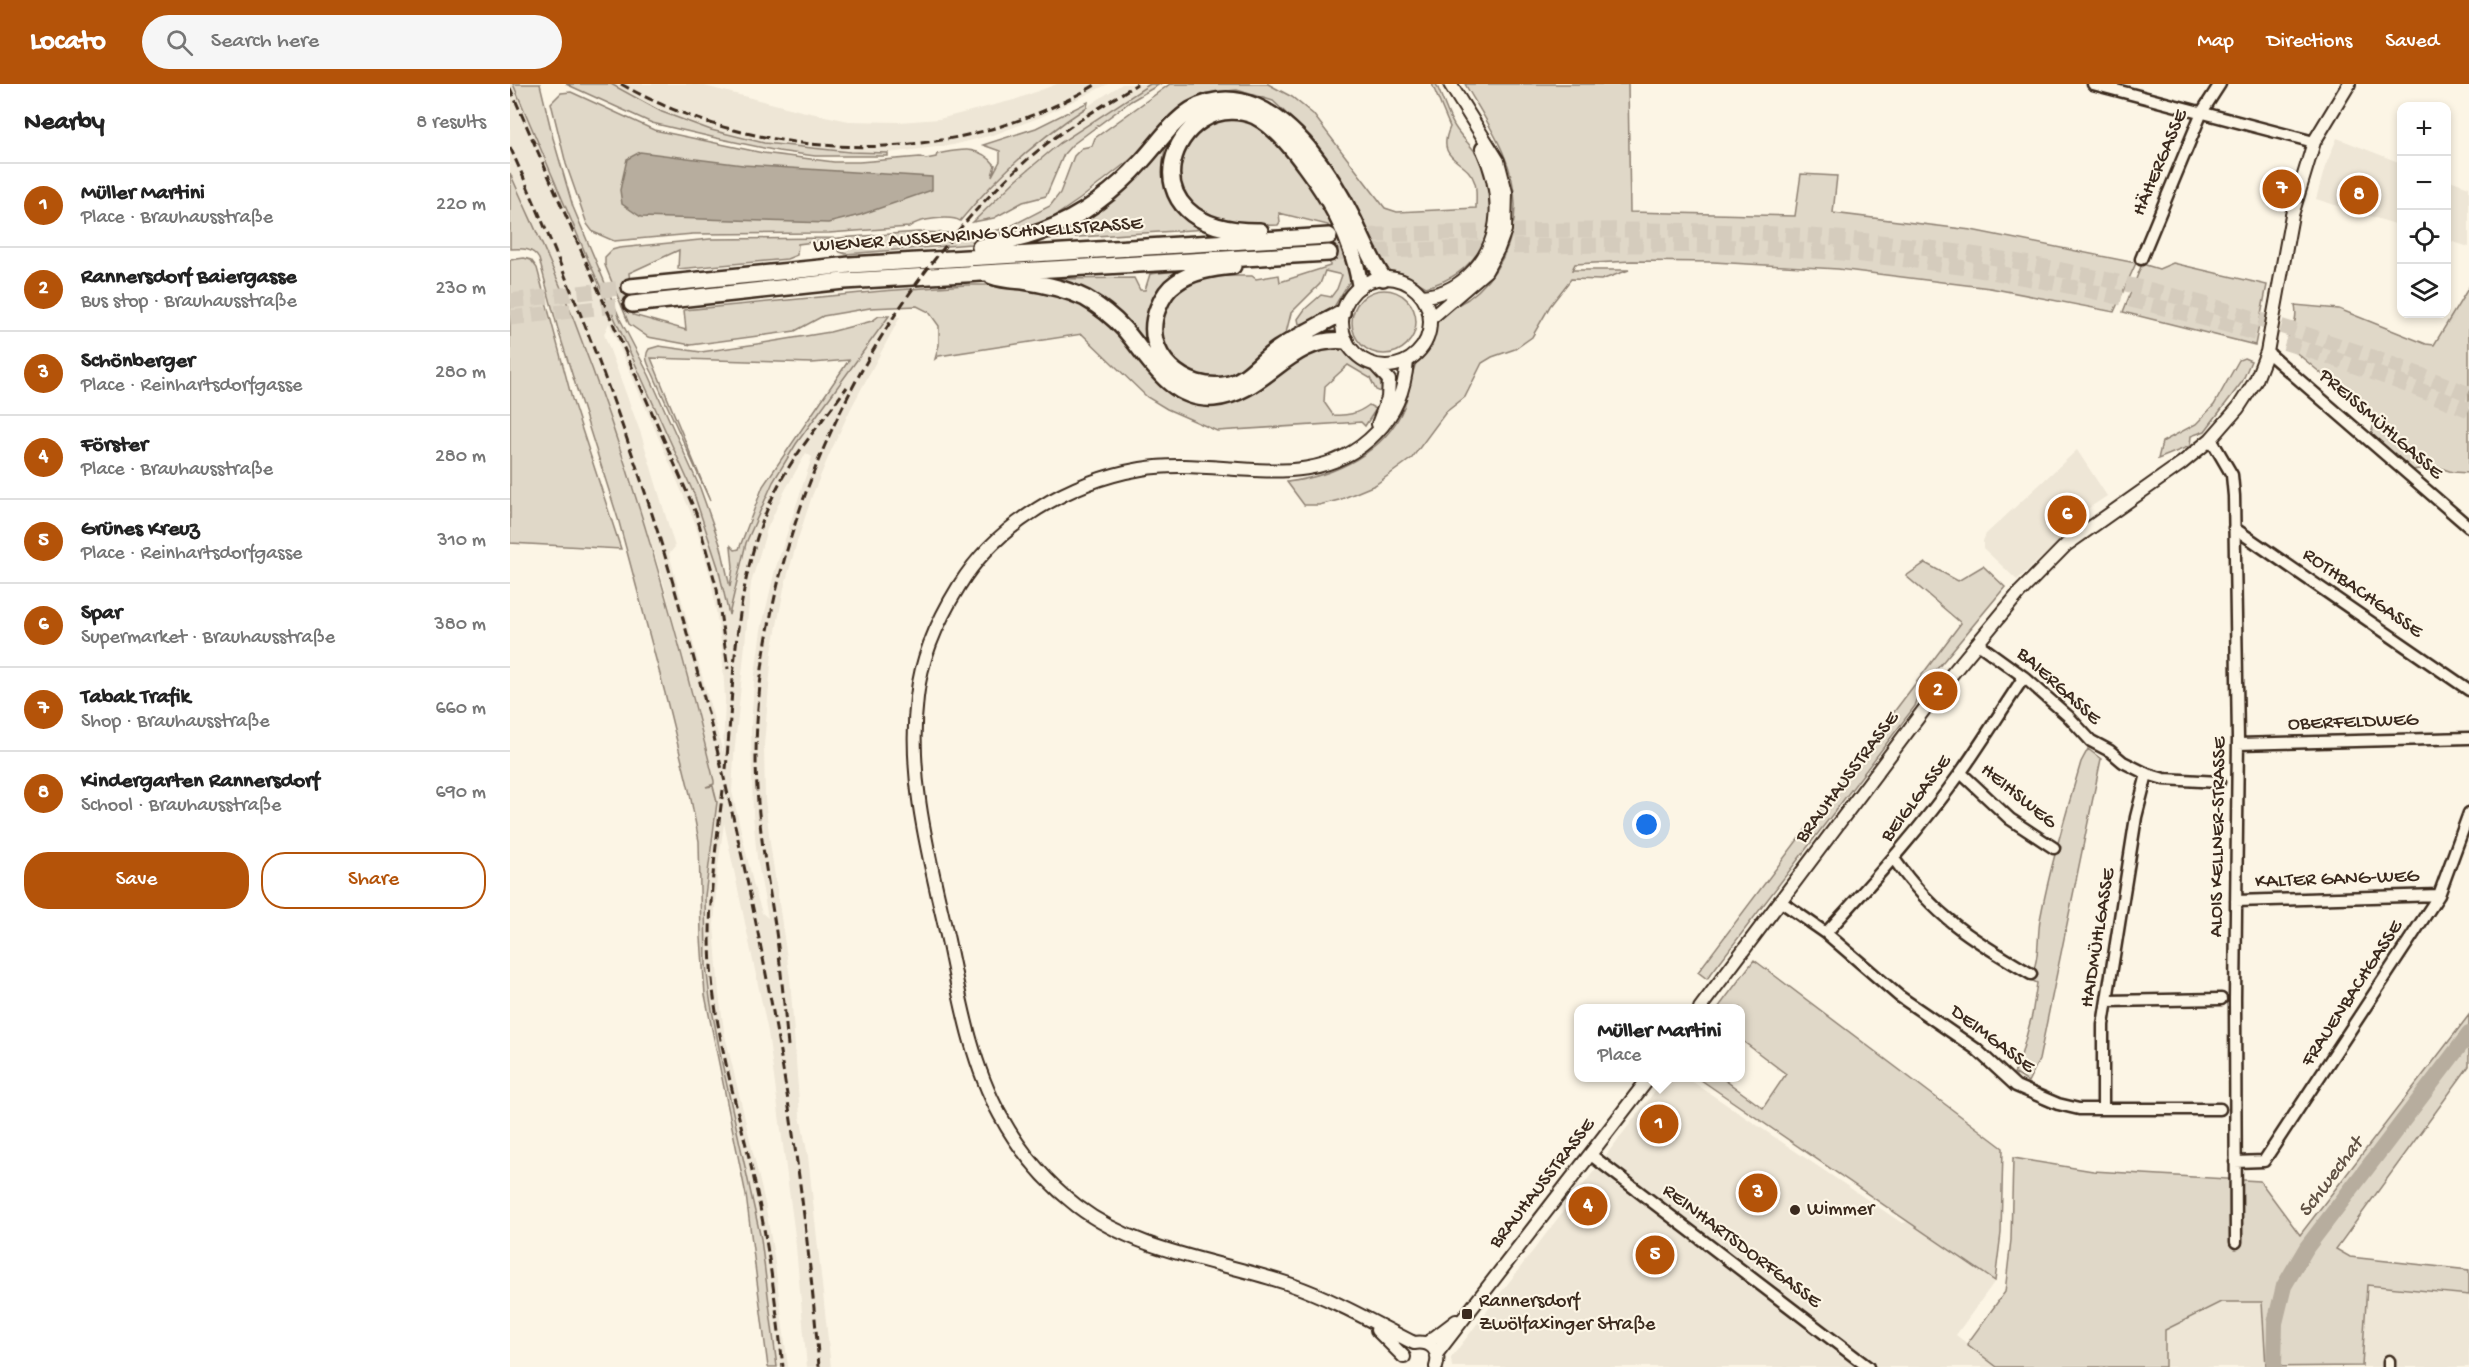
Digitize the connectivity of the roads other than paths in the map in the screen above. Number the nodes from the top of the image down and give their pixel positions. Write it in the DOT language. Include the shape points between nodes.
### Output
graph roads {
  1 [pos="1450,84"];
  2 [pos="2093,84"];
  3 [pos="2220,84"];
  4 [pos="2345,85"];
  5 [pos="2202,112"];
  6 [pos="1478,130"];
  7 [pos="2314,142"];
  8 [pos="1329,236"];
  9 [pos="1292,238"];
  10 [pos="1329,253"];
  11 [pos="1267,256"];
  12 [pos="957,257"];
  13 [pos="2141,259"];
  14 [pos="981,272"];
  15 [pos="1383,278"];
  16 [pos="1360,285"];
  17 [pos="630,287"];
  18 [pos="1422,296"];
  19 [pos="632,304"];
  20 [pos="1342,313"];
  21 [pos="1430,319"];
  22 [pos="1345,341"];
  23 [pos="2267,351"];
  24 [pos="1407,361"];
  25 [pos="1376,366"];
  26 [pos="1373,437"];
  27 [pos="2211,439"];
  28 [pos="2469,527"];
  29 [pos="2234,528"];
  30 [pos="1977,643"];
  31 [pos="2024,677"];
  32 [pos="2469,690"];
  33 [pos="2469,738"];
  34 [pos="2238,744"];
  35 [pos="1960,773"];
  36 [pos="2147,774"];
  37 [pos="2219,782"];
  38 [pos="2469,813"];
  39 [pos="2054,848"];
  40 [pos="1894,858"];
  41 [pos="2439,895"];
  42 [pos="1780,901"];
  43 [pos="2236,901"];
  44 [pos="1826,933"];
  45 [pos="2031,974"];
  46 [pos="2221,999"];
  47 [pos="2107,1001"];
  48 [pos="1703,1004"];
  49 [pos="1645,1082"];
  50 [pos="2103,1109"];
  51 [pos="2220,1109"];
  52 [pos="1591,1155"];
  53 [pos="2235,1162"];
  54 [pos="2236,1242"];
  55 [pos="1467,1314"];
  56 [pos="1365,1319"];
  57 [pos="1420,1343"];
  58 [pos="1405,1362"];
  59 [pos="1439,1362"];
  60 [pos="1868,1367"];
  1 -- 6 [label="main road"];
  2 -- 5 [label="street"];
  3 -- 5 [label="street, HÄHERGASSE"];
  4 -- 7 [label="main road, BRAUHAUSSTRASSE"];
  5 -- 7 [label="street"];
  5 -- 13 [label="street, HÄHERGASSE"];
  6 -- 18 [label="main road" via="1496,187 1497,221 1492,241 1484,258 1463,280 1434,296"];
  6 -- 21 [label="main road" via="1489,143 1503,177 1505,230 1486,271"];
  7 -- 23 [label="main road, BRAUHAUSSTRASSE" via="2292,215"];
  8 -- 9 [label="highway, WIENER AUSSENRING SCHNELLSTRASSE"];
  9 -- 12 [label="highway, WIENER AUSSENRING SCHNELLSTRASSE"];
  9 -- 16 [label="highway" via="1219,225 1188,211 1174,191 1172,157 1180,136 1197,120 1215,111 1236,110 1255,115 1271,127 1297,154 1342,223"];
  10 -- 11 [label="highway, WIENER AUSSENRING SCHNELLSTRASSE"];
  11 -- 14 [label="highway, WIENER AUSSENRING SCHNELLSTRASSE"];
  11 -- 20 [label="highway" via="1193,274 1164,295 1156,314 1155,339 1162,358 1176,373 1197,384 1231,384 1247,376 1275,351"];
  12 -- 15 [label="highway" via="976,248 1044,232 1070,220 1117,187 1191,110 1213,100 1236,99 1259,104 1279,118 1308,149 1353,219"];
  12 -- 17 [label="highway, WIENER AUSSENRING SCHNELLSTRASSE"];
  14 -- 19 [label="highway, WIENER AUSSENRING SCHNELLSTRASSE" via="765,288"];
  14 -- 22 [label="highway" via="1004,280 1056,287 1084,298 1124,330 1158,373 1194,396 1214,398 1234,393 1304,348 1328,340"];
  15 -- 16 [label="main road"];
  15 -- 18 [label="main road" via="1406,283"];
  16 -- 20 [label="main road"];
  18 -- 21 [label="main road"];
  20 -- 22 [label="main road"];
  21 -- 24 [label="main road" via="1425,343"];
  22 -- 25 [label="main road" via="1359,358"];
  23 -- 27 [label="main road, BRAUHAUSSTRASSE" via="2247,395"];
  23 -- 28 [label="street, PREISSMÜHLGASSE"];
  24 -- 25 [label="main road" via="1395,366"];
  24 -- 26 [label="main road" via="1396,405"];
  25 -- 26 [label="main road" via="1389,380 1388,399"];
  26 -- 56 [label="main road" via="1356,451 1312,469 1284,472 1187,464 1142,468 1098,478 1021,520 961,581 942,614 927,649 917,693 913,742 923,829 973,1045 1000,1115 1043,1176 1116,1231 1165,1250 1296,1286"];
  27 -- 29 [label="street, ALOIS KELLNER-STRASSE" via="2232,475"];
  27 -- 30 [label="main road, BRAUHAUSSTRASSE" via="2066,545"];
  29 -- 32 [label="street, ROTHBACHGASSE"];
  29 -- 34 [label="street, ALOIS KELLNER-STRASSE"];
  30 -- 31 [label="street, BAIERGASSE"];
  30 -- 42 [label="main road, BRAUHAUSSTRASSE"];
  31 -- 35 [label="street, BEIGLGASSE"];
  31 -- 36 [label="street, BAIERGASSE" via="2091,741"];
  33 -- 34 [label="street, OBERFELDWEG"];
  34 -- 43 [label="street, ALOIS KELLNER-STRASSE"];
  35 -- 39 [label="street, HEIHSWEG" via="2010,819"];
  35 -- 40 [label="street, BEIGLGASSE"];
  36 -- 37 [label="street, BAIERGASSE" via="2181,781"];
  36 -- 47 [label="street, HAIDMÜHLGASSE" via="2136,817"];
  38 -- 41 [label="street, FRAUENBACHGASSE"];
  40 -- 44 [label="street, BEIGLGASSE"];
  40 -- 45 [label="street" via="1911,884 1940,914"];
  41 -- 43 [label="street, KALTER GANG-WEG"];
  41 -- 53 [label="street, FRAUENBACHGASSE" via="2264,1161"];
  42 -- 44 [label="street, DEIMGASSE"];
  42 -- 48 [label="main road, BRAUHAUSSTRASSE"];
  43 -- 53 [label="street, ALOIS KELLNER-STRASSE"];
  44 -- 50 [label="street, DEIMGASSE" via="1899,996 1976,1049 2016,1086 2058,1104"];
  46 -- 47 [label="street"];
  47 -- 50 [label="street, HAIDMÜHLGASSE" via="2103,1025"];
  49 -- 52 [label="main road, BRAUHAUSSTRASSE"];
  50 -- 51 [label="street, DEIMGASSE"];
  52 -- 55 [label="main road, BRAUHAUSSTRASSE"];
  52 -- 60 [label="street, REINHARTSDORFGASSE"];
  53 -- 54 [label="street, ALOIS KELLNER-STRASSE"];
  55 -- 57 [label="main road, BRAUHAUSSTRASSE"];
  55 -- 59 [label="main road, BRAUHAUSSTRASSE"];
  56 -- 57 [label="main road"];
  56 -- 58 [label="main road"];
  57 -- 58 [label="main road, BRAUHAUSSTRASSE" via="1407,1349"];
  57 -- 59 [label="main road"];
}
